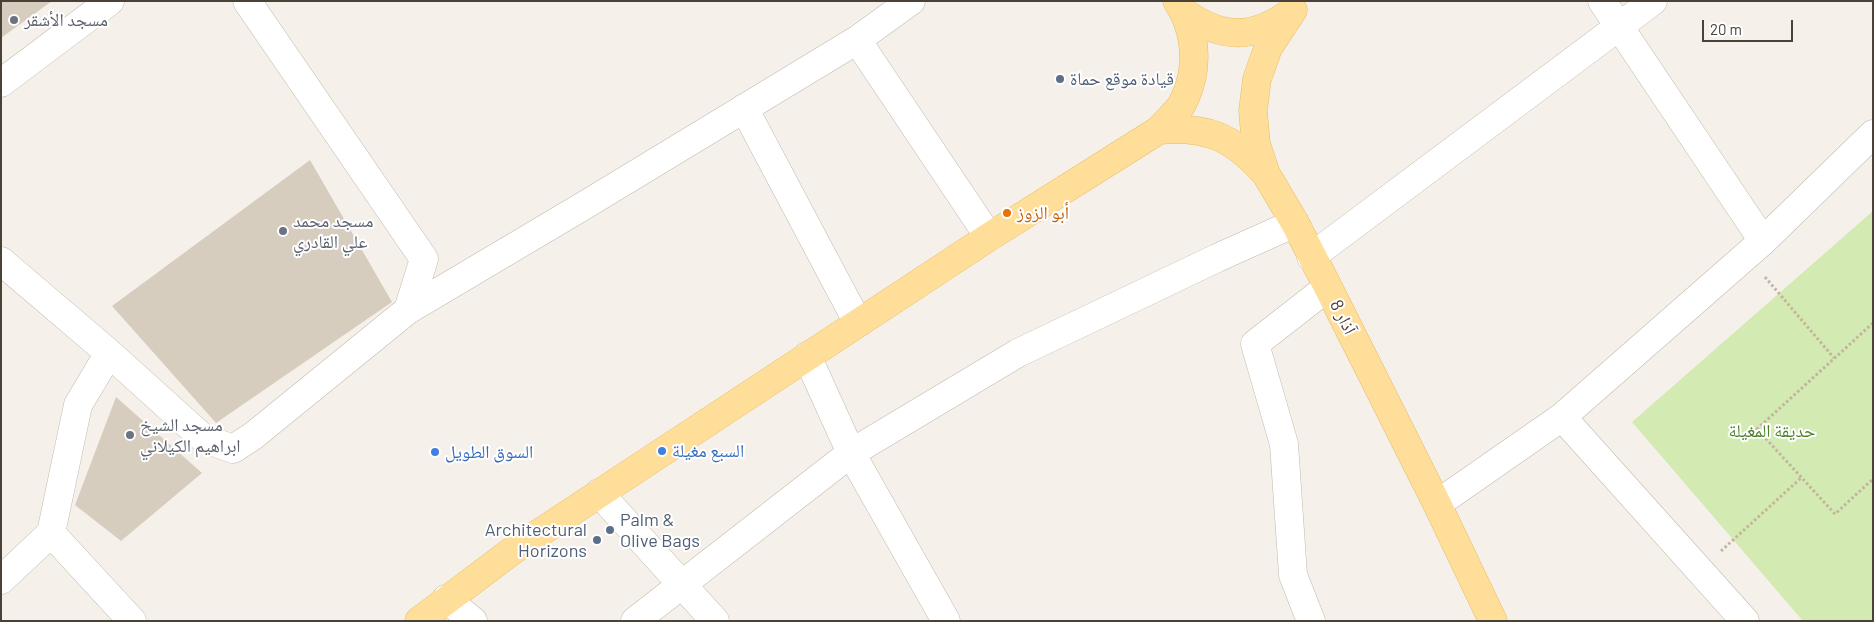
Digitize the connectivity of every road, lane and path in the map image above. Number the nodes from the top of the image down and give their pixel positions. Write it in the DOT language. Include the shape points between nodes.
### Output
graph roads {
  1 [pos="110,1"];
  2 [pos="246,1"];
  3 [pos="911,1"];
  4 [pos="1602,1"];
  5 [pos="1653,1"];
  6 [pos="1298,6"];
  7 [pos="1181,7"];
  8 [pos="1619,26"];
  9 [pos="857,40"];
  10 [pos="1,83"];
  11 [pos="744,108"];
  12 [pos="1159,130"];
  13 [pos="1873,134"];
  14 [pos="1266,174"];
  15 [pos="1295,224"];
  16 [pos="989,237"];
  17 [pos="1755,248"];
  18 [pos="1311,257"];
  19 [pos="1,261"];
  20 [pos="1328,287"];
  21 [pos="408,310"];
  22 [pos="858,323"];
  23 [pos="1873,323"];
  24 [pos="110,353"];
  25 [pos="807,356"];
  26 [pos="1834,358"];
  27 [pos="1562,417"];
  28 [pos="851,453"];
  29 [pos="1802,477"];
  30 [pos="1873,479"];
  31 [pos="599,493"];
  32 [pos="1438,504"];
  33 [pos="50,533"];
  34 [pos="1700,570"];
  35 [pos="1,580"];
  36 [pos="683,585"];
  37 [pos="446,599"];
  38 [pos="132,621"];
  39 [pos="419,621"];
  40 [pos="473,621"];
  41 [pos="635,621"];
  42 [pos="715,621"];
  43 [pos="946,621"];
  44 [pos="1311,621"];
  45 [pos="1493,621"];
  46 [pos="1745,621"];
  1 -- 10 [label="street"];
  2 -- 21 [label="street" via="424,259"];
  3 -- 9 [label="street"];
  4 -- 8 [label="street"];
  5 -- 8 [label="street"];
  6 -- 7 [label="main road" via="1277,22 1259,30 1239,33 1219,31 1201,24"];
  6 -- 14 [label="main road, 8 آذار" via="1268,48 1257,78 1253,111 1256,144"];
  7 -- 12 [label="main road" via="1192,36 1191,84 1182,106"];
  8 -- 17 [label="street"];
  8 -- 18 [label="street"];
  9 -- 11 [label="street"];
  9 -- 16 [label="street"];
  11 -- 21 [label="street"];
  11 -- 22 [label="street"];
  12 -- 14 [label="main road" via="1183,128 1207,132 1230,141"];
  12 -- 16 [label="main road"];
  13 -- 17 [label="street"];
  14 -- 15 [label="main road, 8 آذار"];
  15 -- 18 [label="main road, 8 آذار"];
  15 -- 28 [label="street" via="1018,353"];
  16 -- 22 [label="main road"];
  17 -- 26 [label="path"];
  17 -- 27 [label="street"];
  18 -- 20 [label="main road, 8 آذار"];
  19 -- 24 [label="street"];
  20 -- 32 [label="main road, 8 آذار"];
  20 -- 44 [label="street" via="1255,344 1284,444 1293,575"];
  21 -- 24 [label="street" via="233,449 203,438"];
  22 -- 25 [label="main road"];
  23 -- 26 [label="path"];
  24 -- 33 [label="street" via="78,405"];
  25 -- 28 [label="street"];
  25 -- 31 [label="main road"];
  26 -- 29 [label="path" via="1757,428"];
  27 -- 32 [label="street"];
  27 -- 34 [label="street"];
  28 -- 36 [label="street"];
  28 -- 43 [label="street"];
  29 -- 30 [label="path" via="1835,514"];
  29 -- 34 [label="path"];
  31 -- 36 [label="street"];
  31 -- 37 [label="main road"];
  32 -- 45 [label="main road, 8 آذار"];
  33 -- 35 [label="street"];
  33 -- 38 [label="street"];
  34 -- 46 [label="street"];
  36 -- 41 [label="street"];
  36 -- 42 [label="street"];
  37 -- 39 [label="main road"];
  37 -- 40 [label="street"];
}
